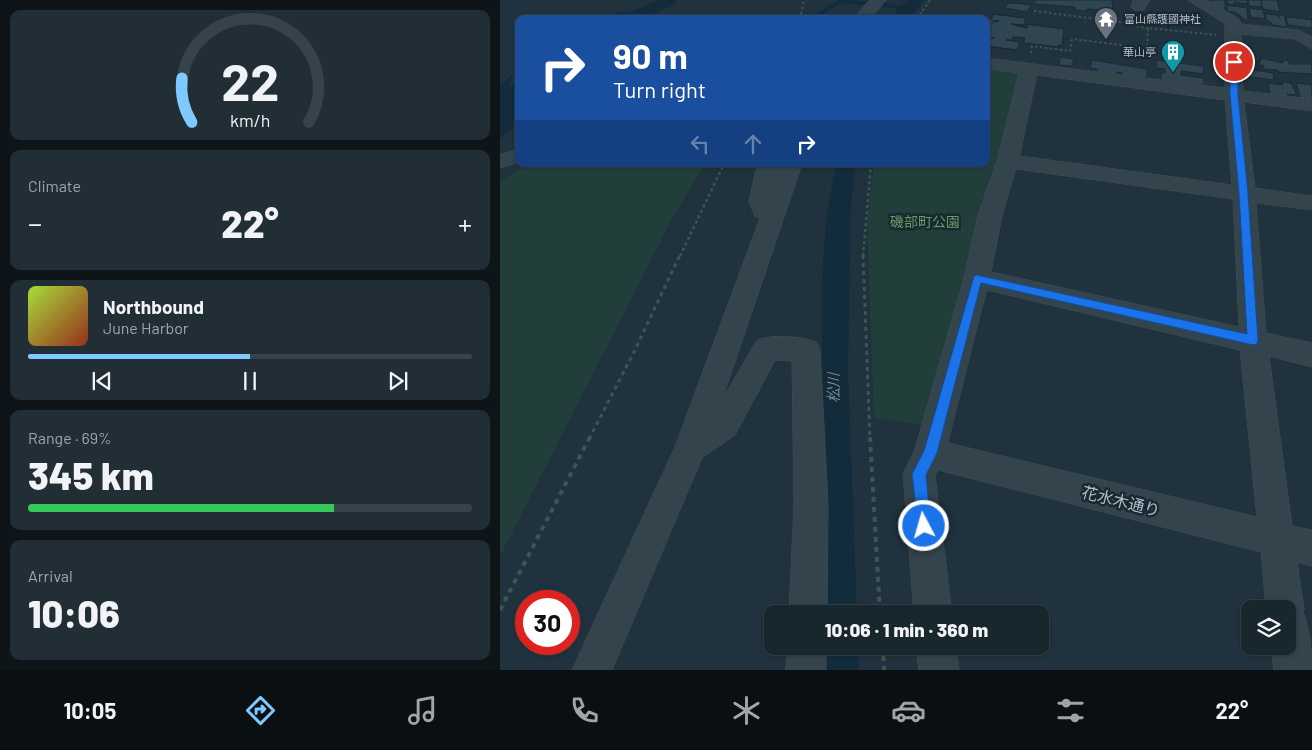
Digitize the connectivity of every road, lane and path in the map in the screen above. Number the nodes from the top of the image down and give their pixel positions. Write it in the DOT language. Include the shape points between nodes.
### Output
graph roads {
  1 [pos="804,0"];
  2 [pos="878,0"];
  3 [pos="930,0"];
  4 [pos="1196,0"];
  5 [pos="1034,11"];
  6 [pos="801,15"];
  7 [pos="865,15"];
  8 [pos="920,15"];
  9 [pos="1148,28"];
  10 [pos="1239,40"];
  11 [pos="1305,47"];
  12 [pos="1147,48"];
  13 [pos="1146,58"];
  14 [pos="990,63"];
  15 [pos="1029,68"];
  16 [pos="1234,95"];
  17 [pos="1312,105"];
  18 [pos="515,156"];
  19 [pos="1008,161"];
  20 [pos="500,162"];
  21 [pos="723,167"];
  22 [pos="767,167"];
  23 [pos="790,167"];
  24 [pos="871,167"];
  25 [pos="1244,193"];
  26 [pos="1312,203"];
  27 [pos="770,226"];
  28 [pos="977,278"];
  29 [pos="1253,340"];
  30 [pos="1312,355"];
  31 [pos="690,448"];
  32 [pos="930,453"];
  33 [pos="1276,540"];
  34 [pos="1312,548"];
  35 [pos="1285,600"];
  36 [pos="808,605"];
  37 [pos="879,605"];
  38 [pos="932,605"];
  39 [pos="500,610"];
  40 [pos="807,655"];
  41 [pos="883,655"];
  42 [pos="937,655"];
  43 [pos="1292,655"];
  44 [pos="592,670"];
  45 [pos="806,670"];
  46 [pos="884,670"];
  47 [pos="939,670"];
  48 [pos="1294,670"];
  1 -- 6 [label="path"];
  2 -- 7 [label="street"];
  3 -- 8 [label="path"];
  4 -- 10 [label="street" via="1233,22"];
  5 -- 9 [label="path"];
  9 -- 10 [label="path"];
  9 -- 12 [label="path"];
  10 -- 11 [label="street"];
  10 -- 16 [label="street"];
  12 -- 13 [label="path"];
  12 -- 15 [label="path" via="1072,39 1070,51 1032,46"];
  14 -- 15 [label="street"];
  15 -- 16 [label="street"];
  15 -- 19 [label="street"];
  16 -- 17 [label="street"];
  16 -- 25 [label="street"];
  18 -- 20 [label="street"];
  19 -- 25 [label="street"];
  19 -- 28 [label="street" via="990,216"];
  21 -- 39 [label="path" via="633,354"];
  22 -- 27 [label="street" via="760,202"];
  23 -- 27 [label="street"];
  24 -- 37 [label="path" via="863,251"];
  25 -- 26 [label="street"];
  25 -- 29 [label="street"];
  27 -- 31 [label="street"];
  28 -- 29 [label="street"];
  28 -- 32 [label="street"];
  29 -- 30 [label="street"];
  29 -- 33 [label="street"];
  31 -- 36 [label="street" via="724,425 767,348 806,350 811,504"];
  31 -- 44 [label="street"];
  32 -- 33 [label="street, 花水木通り"];
  32 -- 38 [label="street" via="919,474"];
  33 -- 34 [label="street, 花水木通り"];
  33 -- 35 [label="street"];
  40 -- 45 [label="street"];
  41 -- 46 [label="path"];
  42 -- 47 [label="street"];
  43 -- 48 [label="street"];
}
